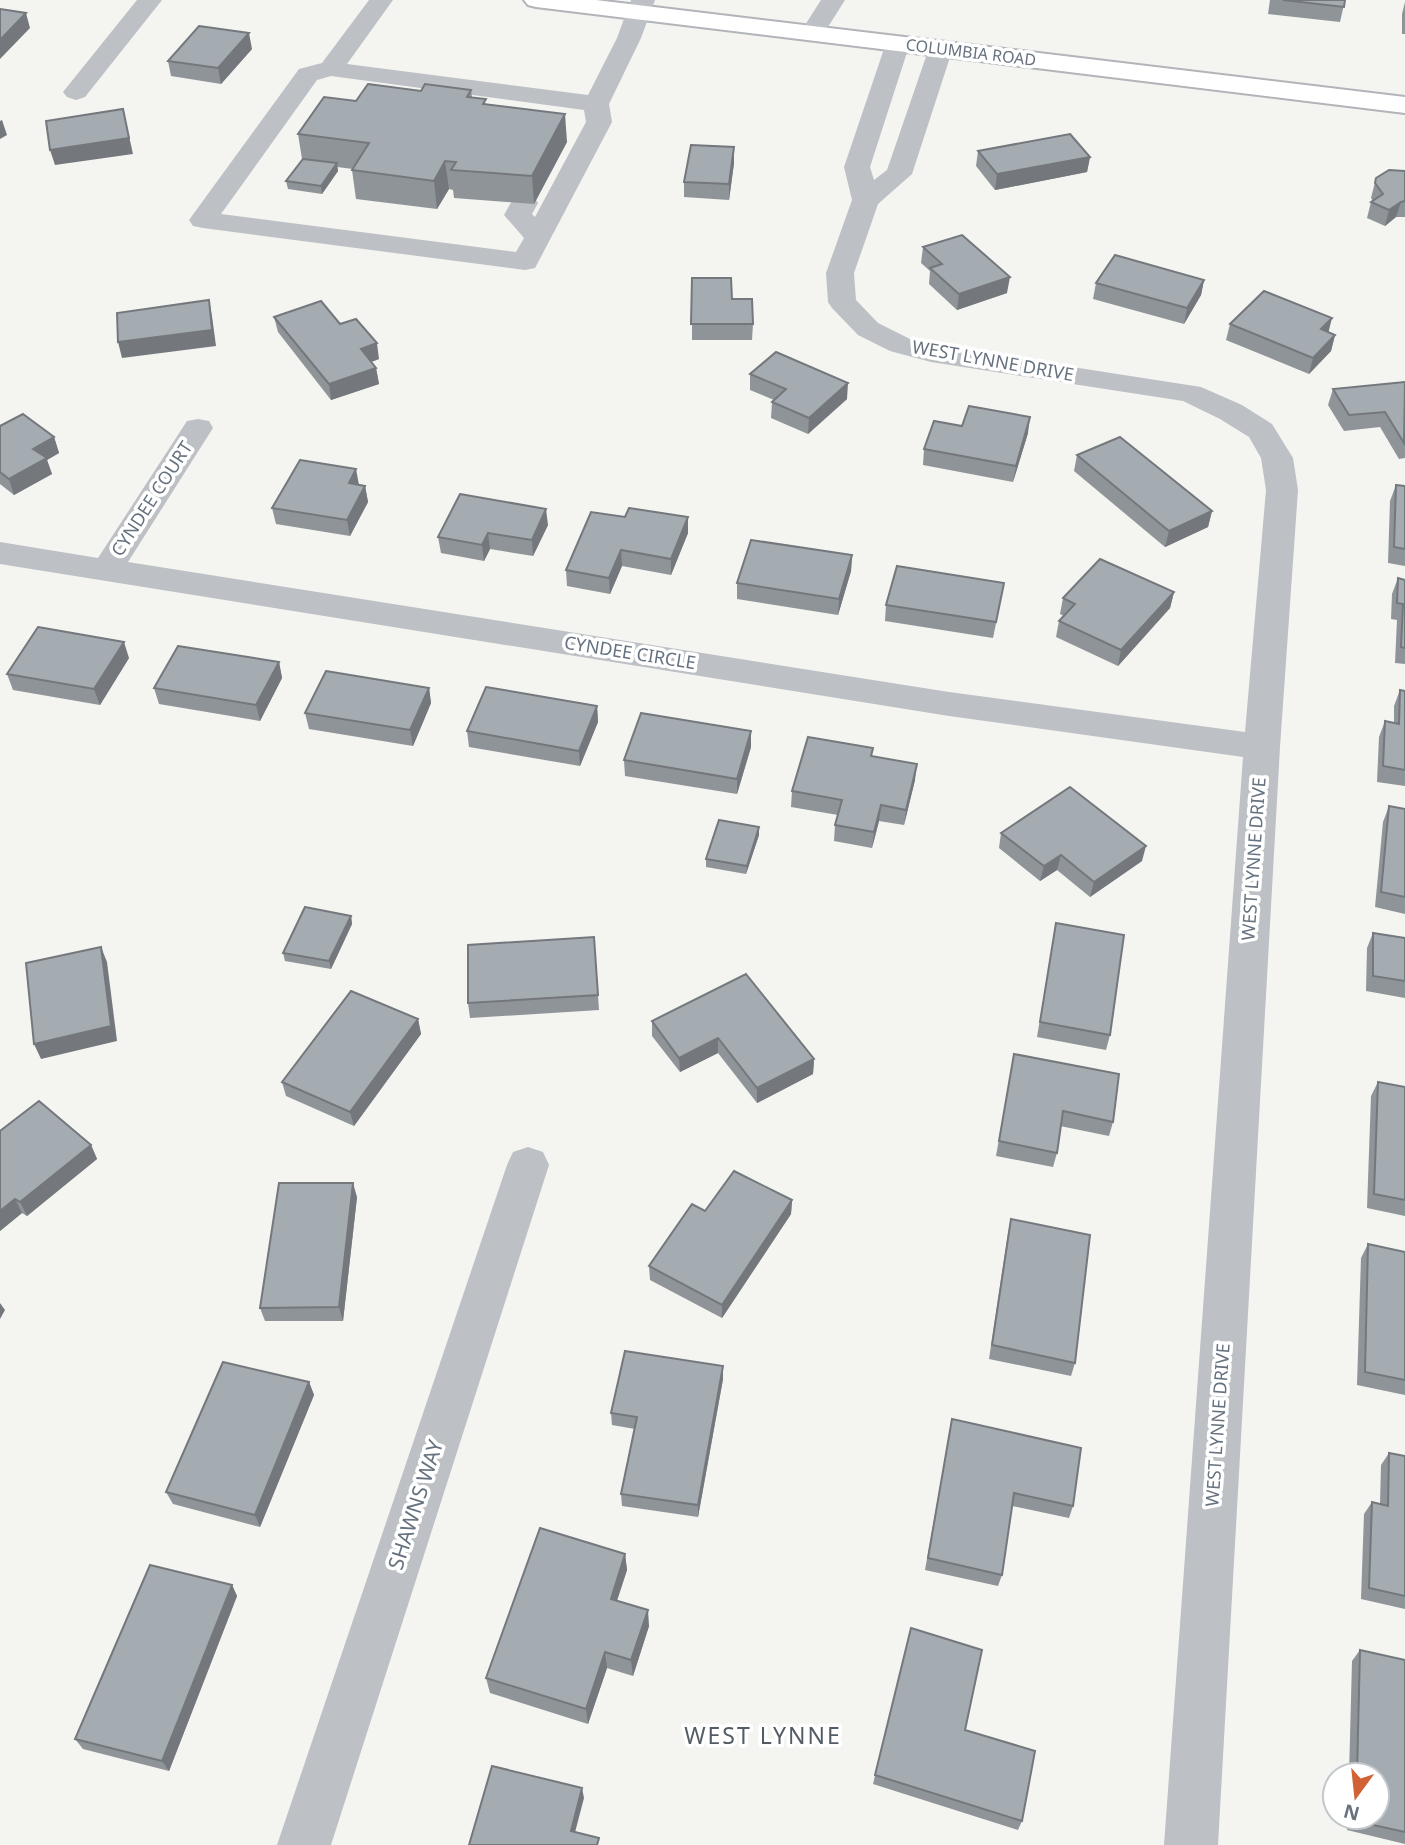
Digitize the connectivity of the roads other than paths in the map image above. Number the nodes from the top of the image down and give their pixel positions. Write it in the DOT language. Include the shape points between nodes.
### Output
graph roads {
  1 [pos="150,0"];
  2 [pos="381,0"];
  3 [pos="536,0"];
  4 [pos="833,0"];
  5 [pos="640,6"];
  6 [pos="812,33"];
  7 [pos="898,43"];
  8 [pos="941,48"];
  9 [pos="331,69"];
  10 [pos="76,92"];
  11 [pos="1405,105"];
  12 [pos="597,113"];
  13 [pos="568,127"];
  14 [pos="866,200"];
  15 [pos="524,203"];
  16 [pos="539,238"];
  17 [pos="198,428"];
  18 [pos="0,553"];
  19 [pos="107,569"];
  20 [pos="1262,747"];
  21 [pos="528,1165"];
  22 [pos="304,1845"];
  23 [pos="1191,1845"];
  1 -- 10 [label="street"];
  2 -- 9 [label="street"];
  3 -- 5 [label="main road, COLUMBIA ROAD"];
  4 -- 6 [label="street"];
  5 -- 6 [label="main road, COLUMBIA ROAD"];
  5 -- 12 [label="street"];
  6 -- 7 [label="main road, COLUMBIA ROAD"];
  7 -- 8 [label="main road, COLUMBIA ROAD"];
  7 -- 14 [label="street" via="858,167"];
  8 -- 11 [label="main road, COLUMBIA ROAD"];
  8 -- 14 [label="street" via="899,174"];
  9 -- 12 [label="street"];
  9 -- 16 [label="street" via="308,74 203,220 525,262"];
  12 -- 13 [label="street"];
  12 -- 16 [label="street"];
  14 -- 20 [label="street, WEST LYNNE DRIVE" via="840,273 842,302 868,329 900,345 942,356 1190,393 1261,431 1276,458 1282,490"];
  15 -- 16 [label="street" via="518,215"];
  17 -- 19 [label="street, CYNDEE COURT"];
  18 -- 19 [label="street, CYNDEE CIRCLE"];
  19 -- 20 [label="street, CYNDEE CIRCLE" via="936,702"];
  20 -- 23 [label="street, WEST LYNNE DRIVE"];
  21 -- 22 [label="street, SHAWNS WAY"];
}
